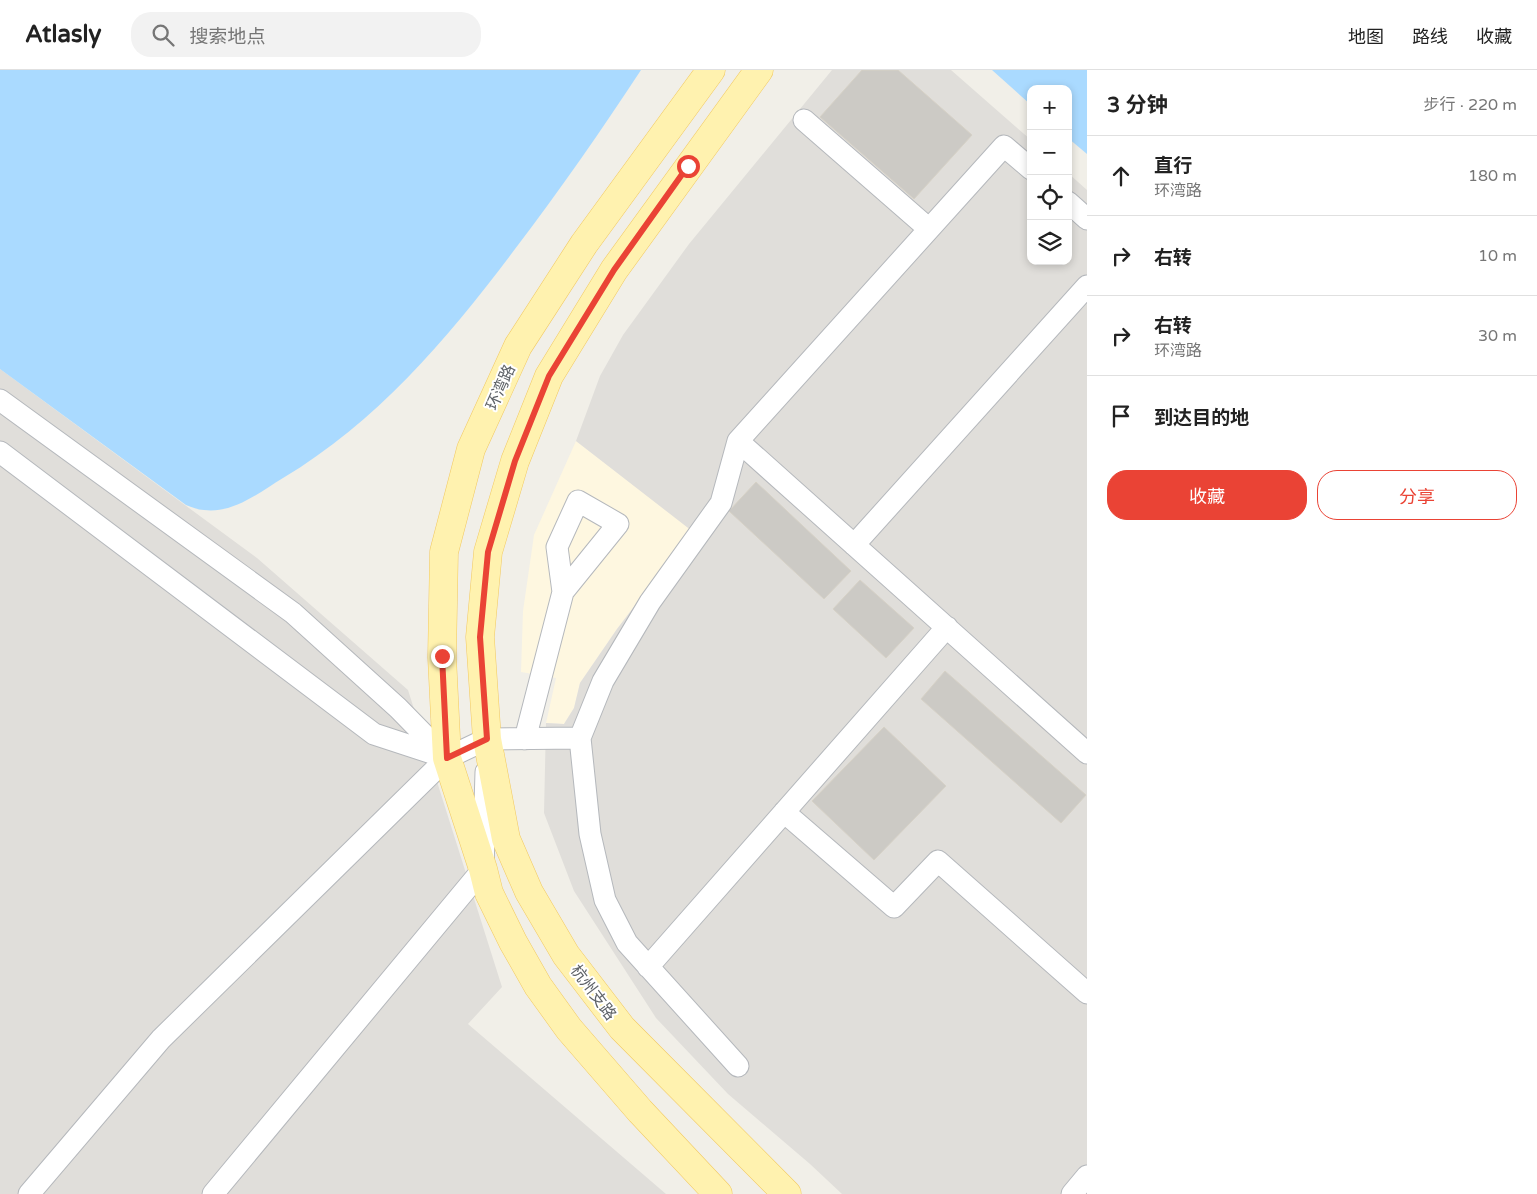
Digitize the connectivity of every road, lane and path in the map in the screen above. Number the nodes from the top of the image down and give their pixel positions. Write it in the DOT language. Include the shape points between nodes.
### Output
graph roads {
  1 [pos="711,70"];
  2 [pos="759,70"];
  3 [pos="804,120"];
  4 [pos="1027,166"];
  5 [pos="1072,206"];
  6 [pos="1087,219"];
  7 [pos="929,229"];
  8 [pos="1087,286"];
  9 [pos="0,400"];
  10 [pos="738,441"];
  11 [pos="0,452"];
  12 [pos="854,545"];
  13 [pos="564,592"];
  14 [pos="946,627"];
  15 [pos="580,738"];
  16 [pos="487,739"];
  17 [pos="525,739"];
  18 [pos="1087,753"];
  19 [pos="447,758"];
  20 [pos="784,812"];
  21 [pos="483,869"];
  22 [pos="648,967"];
  23 [pos="1087,993"];
  24 [pos="738,1066"];
  25 [pos="1087,1176"];
  26 [pos="29,1194"];
  27 [pos="213,1194"];
  28 [pos="718,1194"];
  29 [pos="787,1194"];
  30 [pos="1072,1194"];
  1 -- 19 [label="main road, 环湾路" via="584,244 518,346 471,450 444,552 442,656"];
  2 -- 16 [label="main road" via="614,270 549,376 515,461 488,552 480,637"];
  3 -- 7 [label="street"];
  4 -- 7 [label="street" via="1004,146"];
  5 -- 6 [label="street"];
  7 -- 10 [label="street"];
  8 -- 12 [label="street"];
  9 -- 19 [label="street" via="293,613 398,708"];
  10 -- 12 [label="street"];
  10 -- 15 [label="street" via="721,503 650,602 603,681"];
  11 -- 19 [label="street" via="374,734"];
  12 -- 14 [label="street"];
  13 -- 17 [label="street"];
  14 -- 18 [label="street"];
  14 -- 20 [label="street"];
  15 -- 17 [label="street"];
  15 -- 22 [label="street" via="590,834 605,900 627,943"];
  16 -- 17 [label="street"];
  16 -- 19 [label="street"];
  16 -- 21 [label="street"];
  16 -- 29 [label="main road, 杭州支路" via="506,839 529,892 566,955 622,1028"];
  19 -- 21 [label="main road"];
  19 -- 26 [label="street" via="161,1039"];
  20 -- 22 [label="street"];
  20 -- 23 [label="street" via="894,907 938,861"];
  21 -- 27 [label="street"];
  21 -- 28 [label="main road" via="489,892 513,942 538,986 569,1029"];
  22 -- 24 [label="street"];
  25 -- 30 [label="street"];
}
